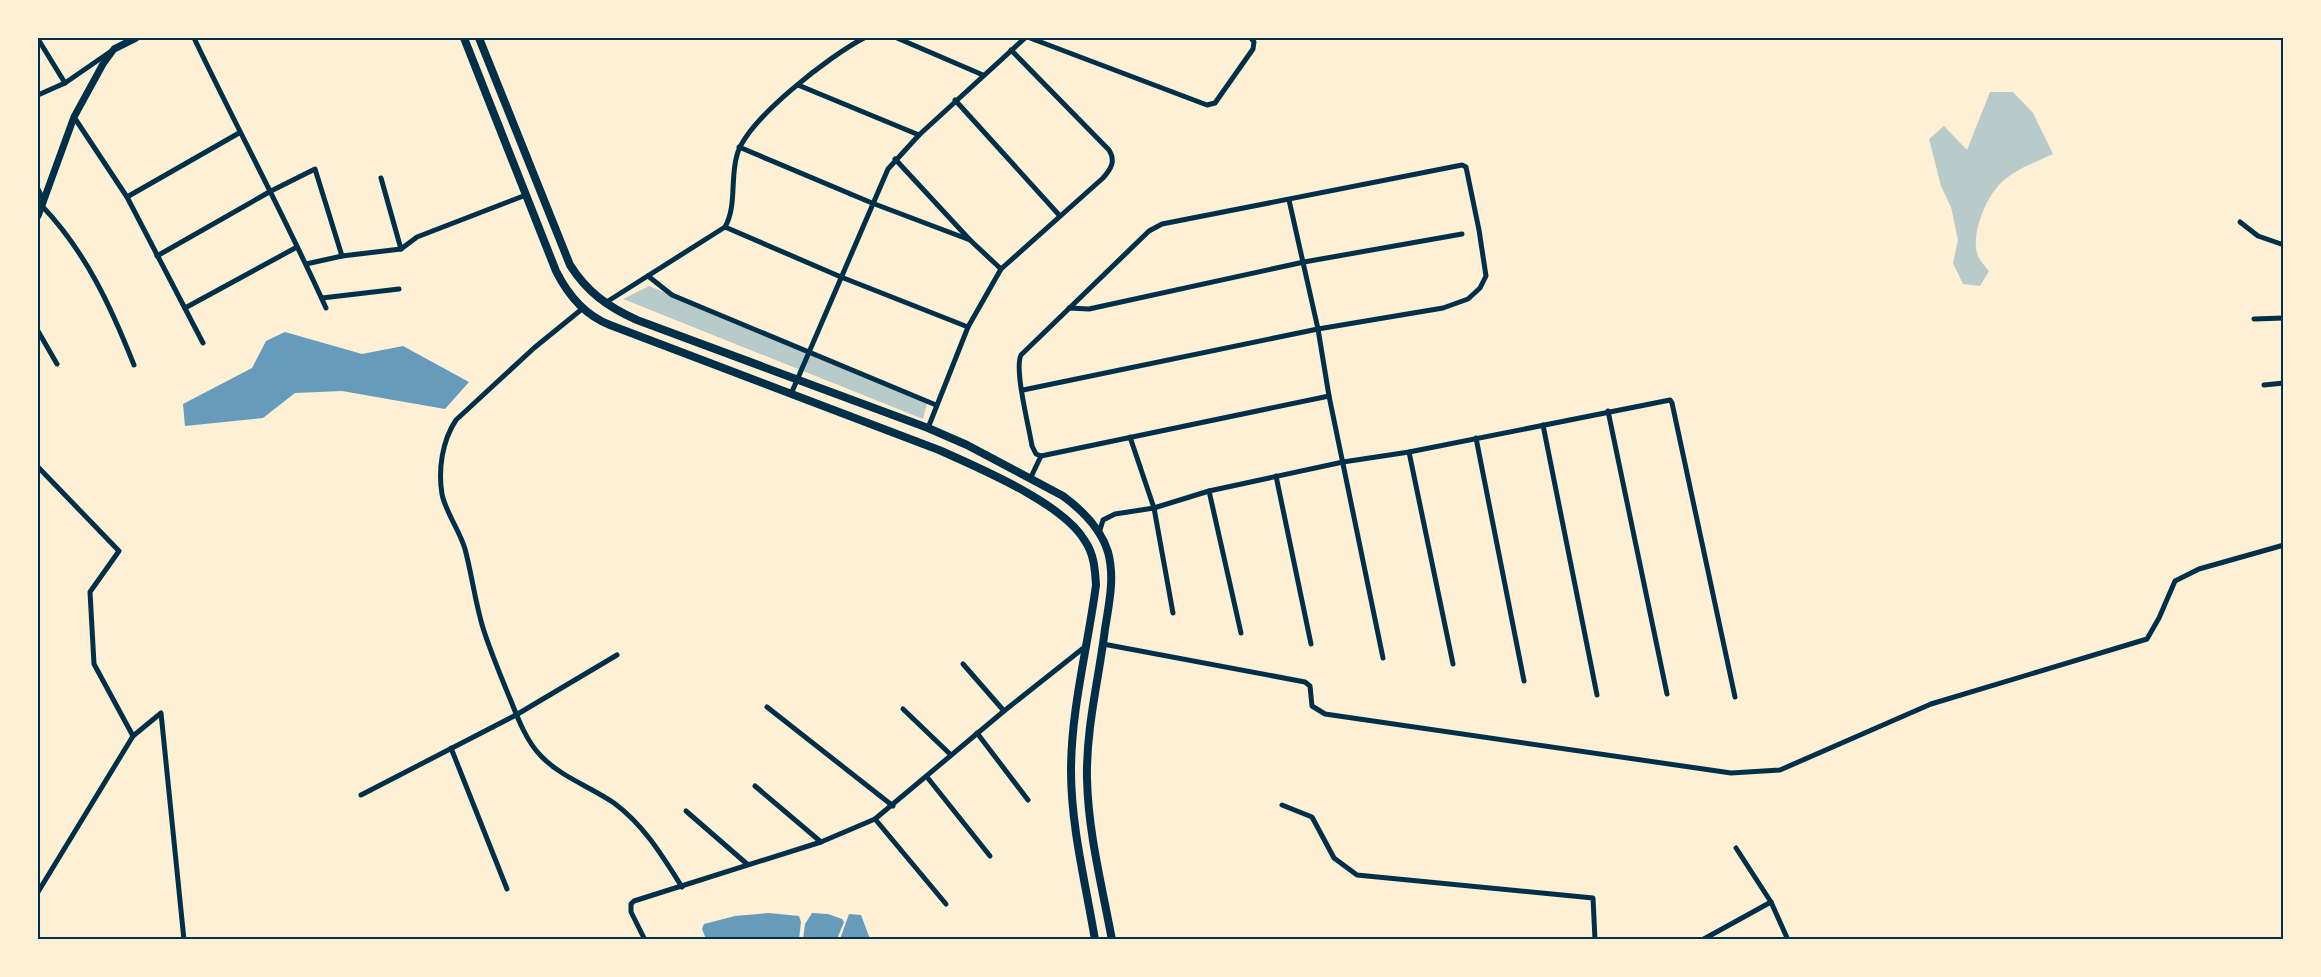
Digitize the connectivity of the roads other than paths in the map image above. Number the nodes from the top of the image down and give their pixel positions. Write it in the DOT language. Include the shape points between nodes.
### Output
graph roads {
  1 [pos="136,38"];
  2 [pos="194,38"];
  3 [pos="464,38"];
  4 [pos="478,38"];
  5 [pos="864,38"];
  6 [pos="897,38"];
  7 [pos="1025,38"];
  8 [pos="1030,38"];
  9 [pos="1251,38"];
  10 [pos="38,39"];
  11 [pos="114,49"];
  12 [pos="1011,50"];
  13 [pos="983,75"];
  14 [pos="64,83"];
  15 [pos="798,85"];
  16 [pos="38,95"];
  17 [pos="955,100"];
  18 [pos="74,117"];
  19 [pos="239,133"];
  20 [pos="919,135"];
  21 [pos="740,147"];
  22 [pos="895,159"];
  23 [pos="381,178"];
  24 [pos="38,189"];
  25 [pos="271,191"];
  26 [pos="526,195"];
  27 [pos="127,197"];
  28 [pos="1289,200"];
  29 [pos="43,203"];
  30 [pos="872,203"];
  31 [pos="38,216"];
  32 [pos="1060,216"];
  33 [pos="2240,222"];
  34 [pos="725,227"];
  35 [pos="1462,234"];
  36 [pos="970,240"];
  37 [pos="2283,245"];
  38 [pos="297,247"];
  39 [pos="401,249"];
  40 [pos="157,256"];
  41 [pos="342,256"];
  42 [pos="1304,262"];
  43 [pos="306,264"];
  44 [pos="1001,269"];
  45 [pos="648,276"];
  46 [pos="841,277"];
  47 [pos="399,289"];
  48 [pos="322,298"];
  49 [pos="604,304"];
  50 [pos="184,308"];
  51 [pos="326,308"];
  52 [pos="1069,308"];
  53 [pos="582,309"];
  54 [pos="2283,318"];
  55 [pos="2254,319"];
  56 [pos="968,327"];
  57 [pos="1318,329"];
  58 [pos="38,331"];
  59 [pos="203,343"];
  60 [pos="810,352"];
  61 [pos="57,363"];
  62 [pos="134,365"];
  63 [pos="798,380"];
  64 [pos="2283,383"];
  65 [pos="2264,385"];
  66 [pos="1023,390"];
  67 [pos="791,394"];
  68 [pos="1329,396"];
  69 [pos="936,405"];
  70 [pos="1608,411"];
  71 [pos="1543,425"];
  72 [pos="927,428"];
  73 [pos="1130,437"];
  74 [pos="1476,438"];
  75 [pos="1409,452"];
  76 [pos="1041,456"];
  77 [pos="1343,462"];
  78 [pos="38,467"];
  79 [pos="1276,476"];
  80 [pos="1030,478"];
  81 [pos="1209,491"];
  82 [pos="1154,508"];
  83 [pos="1099,533"];
  84 [pos="2283,545"];
  85 [pos="1173,613"];
  86 [pos="1241,633"];
  87 [pos="1311,644"];
  88 [pos="1103,645"];
  89 [pos="1087,646"];
  90 [pos="617,655"];
  91 [pos="1383,658"];
  92 [pos="963,664"];
  93 [pos="1453,664"];
  94 [pos="1524,681"];
  95 [pos="1667,694"];
  96 [pos="1597,695"];
  97 [pos="1735,698"];
  98 [pos="767,707"];
  99 [pos="903,709"];
  100 [pos="1004,711"];
  101 [pos="516,715"];
  102 [pos="1076,716"];
  103 [pos="1092,718"];
  104 [pos="977,733"];
  105 [pos="133,736"];
  106 [pos="451,748"];
  107 [pos="951,755"];
  108 [pos="927,777"];
  109 [pos="755,786"];
  110 [pos="361,795"];
  111 [pos="1028,800"];
  112 [pos="1282,805"];
  113 [pos="893,806"];
  114 [pos="687,811"];
  115 [pos="875,819"];
  116 [pos="821,842"];
  117 [pos="1736,848"];
  118 [pos="990,856"];
  119 [pos="747,864"];
  120 [pos="682,887"];
  121 [pos="507,889"];
  122 [pos="38,892"];
  123 [pos="1771,902"];
  124 [pos="946,904"];
  125 [pos="184,939"];
  126 [pos="645,939"];
  127 [pos="1095,939"];
  128 [pos="1112,939"];
  129 [pos="1595,939"];
  130 [pos="1702,939"];
  131 [pos="1788,939"];
  1 -- 11 [label="street"];
  2 -- 19 [label="street"];
  3 -- 26 [label="main road"];
  4 -- 49 [label="main road" via="570,265"];
  5 -- 15 [label="street" via="825,62"];
  6 -- 13 [label="street"];
  7 -- 12 [label="street"];
  8 -- 9 [label="street" via="1203,104 1215,103 1253,49"];
  10 -- 14 [label="street"];
  11 -- 14 [label="street"];
  11 -- 18 [label="street"];
  12 -- 13 [label="street"];
  12 -- 32 [label="street" via="1112,156 1113,164 1103,178"];
  13 -- 17 [label="street"];
  14 -- 16 [label="street"];
  15 -- 20 [label="street"];
  15 -- 21 [label="street" via="750,131"];
  17 -- 20 [label="street"];
  17 -- 32 [label="street"];
  18 -- 27 [label="street"];
  18 -- 29 [label="street"];
  19 -- 25 [label="street"];
  19 -- 27 [label="street"];
  20 -- 22 [label="street"];
  21 -- 30 [label="street"];
  21 -- 34 [label="street" via="734,166 731,213"];
  22 -- 30 [label="street"];
  22 -- 36 [label="street"];
  23 -- 39 [label="street"];
  24 -- 29 [label="street"];
  25 -- 38 [label="street"];
  25 -- 40 [label="street"];
  25 -- 41 [label="street" via="315,169"];
  26 -- 39 [label="street" via="417,237"];
  26 -- 53 [label="main road" via="556,271"];
  27 -- 40 [label="street"];
  28 -- 42 [label="street"];
  28 -- 52 [label="street" via="1162,224 1149,231"];
  28 -- 57 [label="street" via="1462,165 1468,172 1486,276 1480,288 1468,298 1443,308"];
  29 -- 31 [label="street"];
  29 -- 62 [label="street" via="109,303"];
  30 -- 36 [label="street"];
  30 -- 46 [label="street"];
  32 -- 44 [label="street"];
  33 -- 37 [label="street" via="2258,236"];
  34 -- 45 [label="street"];
  34 -- 46 [label="street"];
  35 -- 42 [label="street"];
  36 -- 44 [label="street"];
  38 -- 43 [label="street"];
  38 -- 50 [label="street"];
  39 -- 41 [label="street"];
  40 -- 50 [label="street"];
  41 -- 43 [label="street"];
  42 -- 52 [label="street" via="1089,309"];
  42 -- 57 [label="street"];
  43 -- 48 [label="street"];
  44 -- 56 [label="street"];
  45 -- 49 [label="street"];
  45 -- 60 [label="street" via="672,295"];
  46 -- 56 [label="street"];
  46 -- 60 [label="street"];
  47 -- 48 [label="street"];
  48 -- 51 [label="street"];
  49 -- 63 [label="main road"];
  50 -- 59 [label="street"];
  52 -- 66 [label="street" via="1021,355 1018,362"];
  53 -- 67 [label="main road" via="610,325"];
  53 -- 101 [label="street" via="456,420 444,445 442,496 464,547 483,628"];
  54 -- 55 [label="street"];
  56 -- 69 [label="street"];
  57 -- 66 [label="street"];
  57 -- 68 [label="street"];
  58 -- 61 [label="street"];
  60 -- 63 [label="street"];
  60 -- 69 [label="street"];
  63 -- 67 [label="street"];
  63 -- 72 [label="main road"];
  64 -- 65 [label="street"];
  66 -- 76 [label="street" via="1032,446"];
  67 -- 89 [label="main road" via="939,450 989,472 1058,511 1091,550 1096,585"];
  68 -- 73 [label="street"];
  68 -- 77 [label="street"];
  69 -- 72 [label="street"];
  70 -- 71 [label="street"];
  70 -- 95 [label="street"];
  70 -- 97 [label="street" via="1666,399 1672,403"];
  71 -- 74 [label="street"];
  71 -- 96 [label="street"];
  72 -- 80 [label="main road"];
  73 -- 76 [label="street"];
  73 -- 82 [label="street"];
  74 -- 75 [label="street"];
  74 -- 94 [label="street"];
  75 -- 77 [label="street"];
  75 -- 93 [label="street"];
  76 -- 80 [label="street"];
  77 -- 79 [label="street"];
  77 -- 91 [label="street"];
  78 -- 105 [label="street" via="119,551 90,592 94,664"];
  79 -- 81 [label="street"];
  79 -- 87 [label="street"];
  80 -- 83 [label="main road" via="1077,506"];
  81 -- 82 [label="street"];
  81 -- 86 [label="street"];
  82 -- 83 [label="street" via="1115,514 1103,520"];
  82 -- 85 [label="street"];
  83 -- 88 [label="main road" via="1107,550 1112,580"];
  84 -- 88 [label="street" via="2199,569 2175,581 2147,639 1931,704 1780,770 1731,774 1334,716 1314,709 1310,686 1305,682"];
  88 -- 103 [label="main road"];
  89 -- 100 [label="street"];
  89 -- 102 [label="main road"];
  90 -- 101 [label="street"];
  92 -- 100 [label="street"];
  98 -- 113 [label="street"];
  99 -- 107 [label="street"];
  100 -- 104 [label="street"];
  101 -- 106 [label="street"];
  101 -- 120 [label="street" via="542,757 614,803 648,835"];
  102 -- 103 [label="main road"];
  102 -- 127 [label="main road" via="1072,794"];
  103 -- 128 [label="main road" via="1088,792"];
  104 -- 107 [label="street"];
  104 -- 111 [label="street"];
  105 -- 122 [label="street"];
  105 -- 125 [label="street" via="161,713"];
  106 -- 110 [label="street"];
  106 -- 121 [label="street"];
  107 -- 108 [label="street"];
  108 -- 113 [label="street"];
  108 -- 118 [label="street"];
  109 -- 116 [label="street"];
  112 -- 129 [label="street" via="1312,817 1334,858 1357,875 1593,898"];
  113 -- 115 [label="street"];
  114 -- 119 [label="street"];
  115 -- 116 [label="street"];
  115 -- 124 [label="street"];
  116 -- 119 [label="street"];
  117 -- 123 [label="street"];
  119 -- 120 [label="street"];
  120 -- 126 [label="street" via="631,904"];
  123 -- 130 [label="street"];
  123 -- 131 [label="street"];
}
